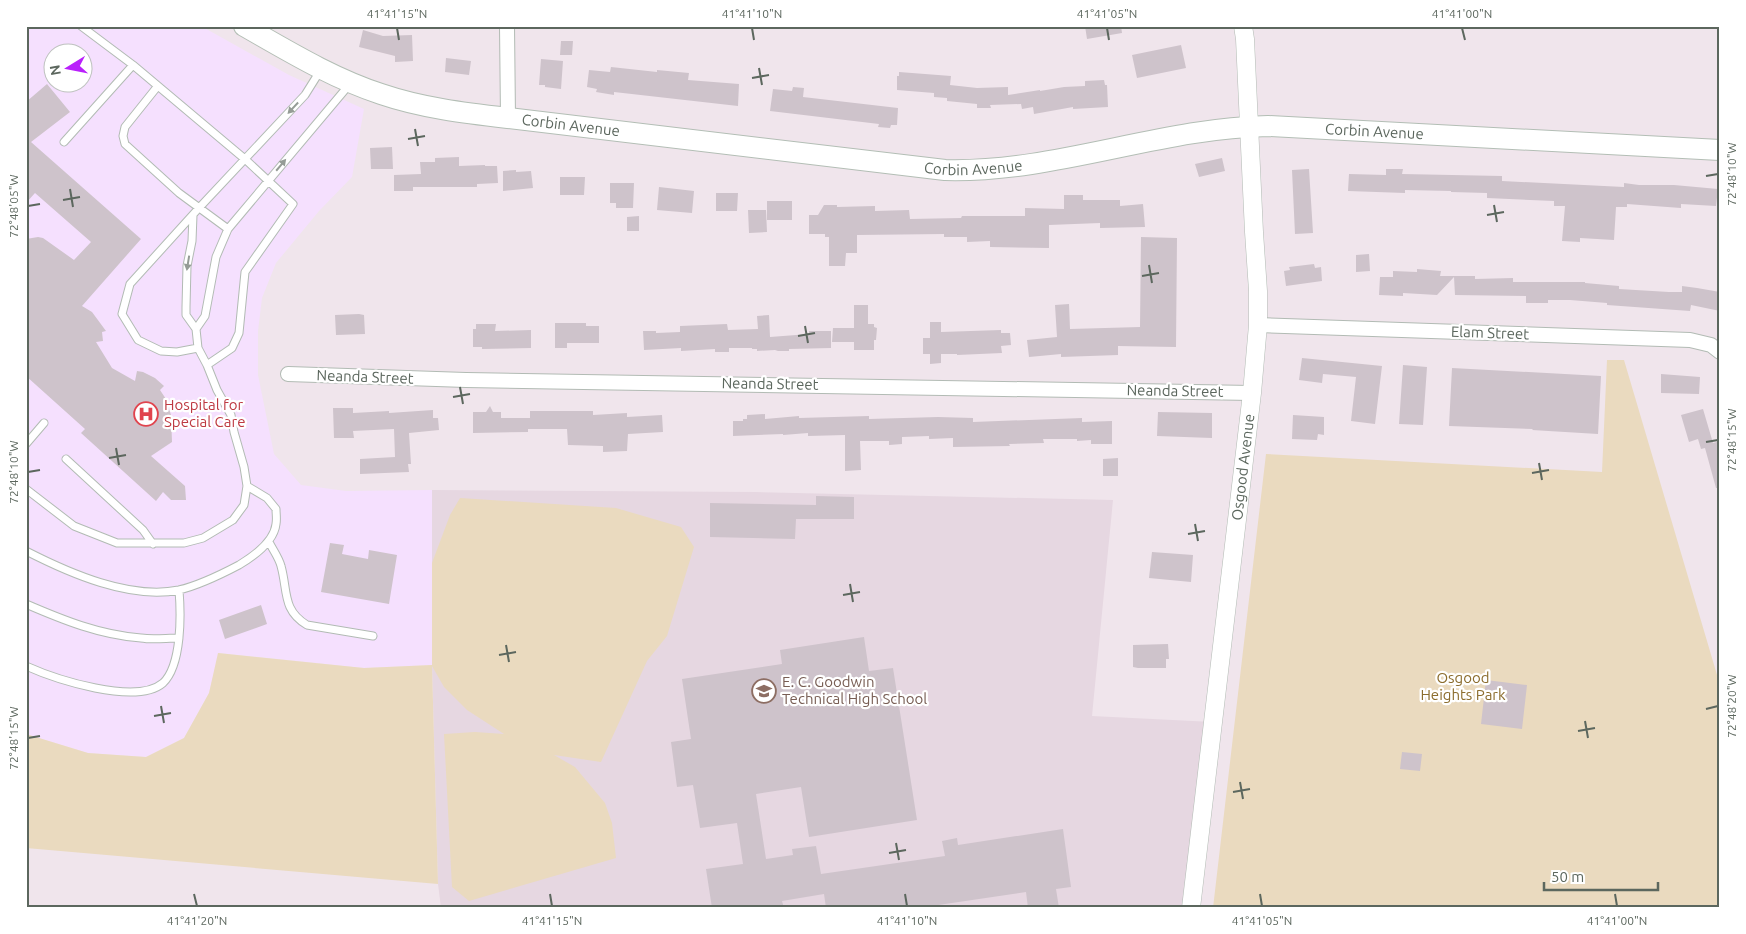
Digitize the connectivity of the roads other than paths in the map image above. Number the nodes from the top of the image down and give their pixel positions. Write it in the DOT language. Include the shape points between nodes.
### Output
graph roads {
  1 [pos="81,26"];
  2 [pos="244,26"];
  3 [pos="507,26"];
  4 [pos="1244,26"];
  5 [pos="133,66"];
  6 [pos="322,69"];
  7 [pos="350,83"];
  8 [pos="157,86"];
  9 [pos="508,118"];
  10 [pos="1249,126"];
  11 [pos="64,142"];
  12 [pos="1720,150"];
  13 [pos="246,160"];
  14 [pos="269,180"];
  15 [pos="196,212"];
  16 [pos="228,229"];
  17 [pos="1258,325"];
  18 [pos="196,329"];
  19 [pos="198,348"];
  20 [pos="1720,352"];
  21 [pos="207,365"];
  22 [pos="288,374"];
  23 [pos="1252,393"];
  24 [pos="44,423"];
  25 [pos="26,444"];
  26 [pos="66,459"];
  27 [pos="248,486"];
  28 [pos="26,489"];
  29 [pos="269,542"];
  30 [pos="153,544"];
  31 [pos="26,552"];
  32 [pos="179,590"];
  33 [pos="26,604"];
  34 [pos="373,636"];
  35 [pos="179,638"];
  36 [pos="26,666"];
  37 [pos="1191,908"];
  1 -- 5 [label="lane"];
  2 -- 6 [label="main road, Corbin Avenue"];
  3 -- 9 [label="street"];
  4 -- 10 [label="street, Osgood Avenue"];
  5 -- 8 [label="lane"];
  5 -- 11 [label="lane"];
  6 -- 7 [label="main road, Corbin Avenue"];
  6 -- 13 [label="lane, one-way" via="305,95"];
  7 -- 9 [label="main road, Corbin Avenue" via="410,102"];
  14 -- 7 [label="lane, one-way"];
  8 -- 13 [label="lane"];
  8 -- 15 [label="lane" via="125,128 125,144"];
  9 -- 10 [label="main road, Corbin Avenue" via="910,167 968,171 1014,167"];
  10 -- 12 [label="main road, Corbin Avenue"];
  10 -- 17 [label="street, Osgood Avenue"];
  13 -- 14 [label="lane"];
  13 -- 15 [label="lane"];
  14 -- 16 [label="lane"];
  14 -- 21 [label="lane" via="293,204 245,272 239,333 232,348"];
  15 -- 16 [label="lane"];
  15 -- 18 [label="lane, one-way" via="187,266 186,307 186,315"];
  15 -- 19 [label="lane" via="130,284 122,314 138,340 160,351"];
  16 -- 18 [label="lane" via="216,257 205,316"];
  17 -- 20 [label="street, Elam Street" via="1690,340 1711,345"];
  17 -- 23 [label="street, Osgood Avenue"];
  18 -- 19 [label="lane"];
  19 -- 21 [label="lane"];
  21 -- 27 [label="lane" via="231,415"];
  22 -- 23 [label="street, Neanda Street"];
  23 -- 37 [label="street, Osgood Avenue"];
  24 -- 25 [label="lane"];
  26 -- 30 [label="lane" via="143,530"];
  27 -- 29 [label="lane" via="267,498 276,509 276,525"];
  27 -- 30 [label="lane" via="244,505 233,520 218,530 184,543"];
  28 -- 30 [label="lane" via="74,526 116,542"];
  29 -- 32 [label="lane" via="250,559 217,577"];
  29 -- 34 [label="lane" via="281,566 287,602 299,620 307,625"];
  31 -- 32 [label="lane" via="63,570 112,586 155,592"];
  32 -- 35 [label="lane"];
  33 -- 35 [label="lane" via="99,632 141,638"];
  35 -- 36 [label="lane" via="173,666 163,682 148,691 111,691"];
}
